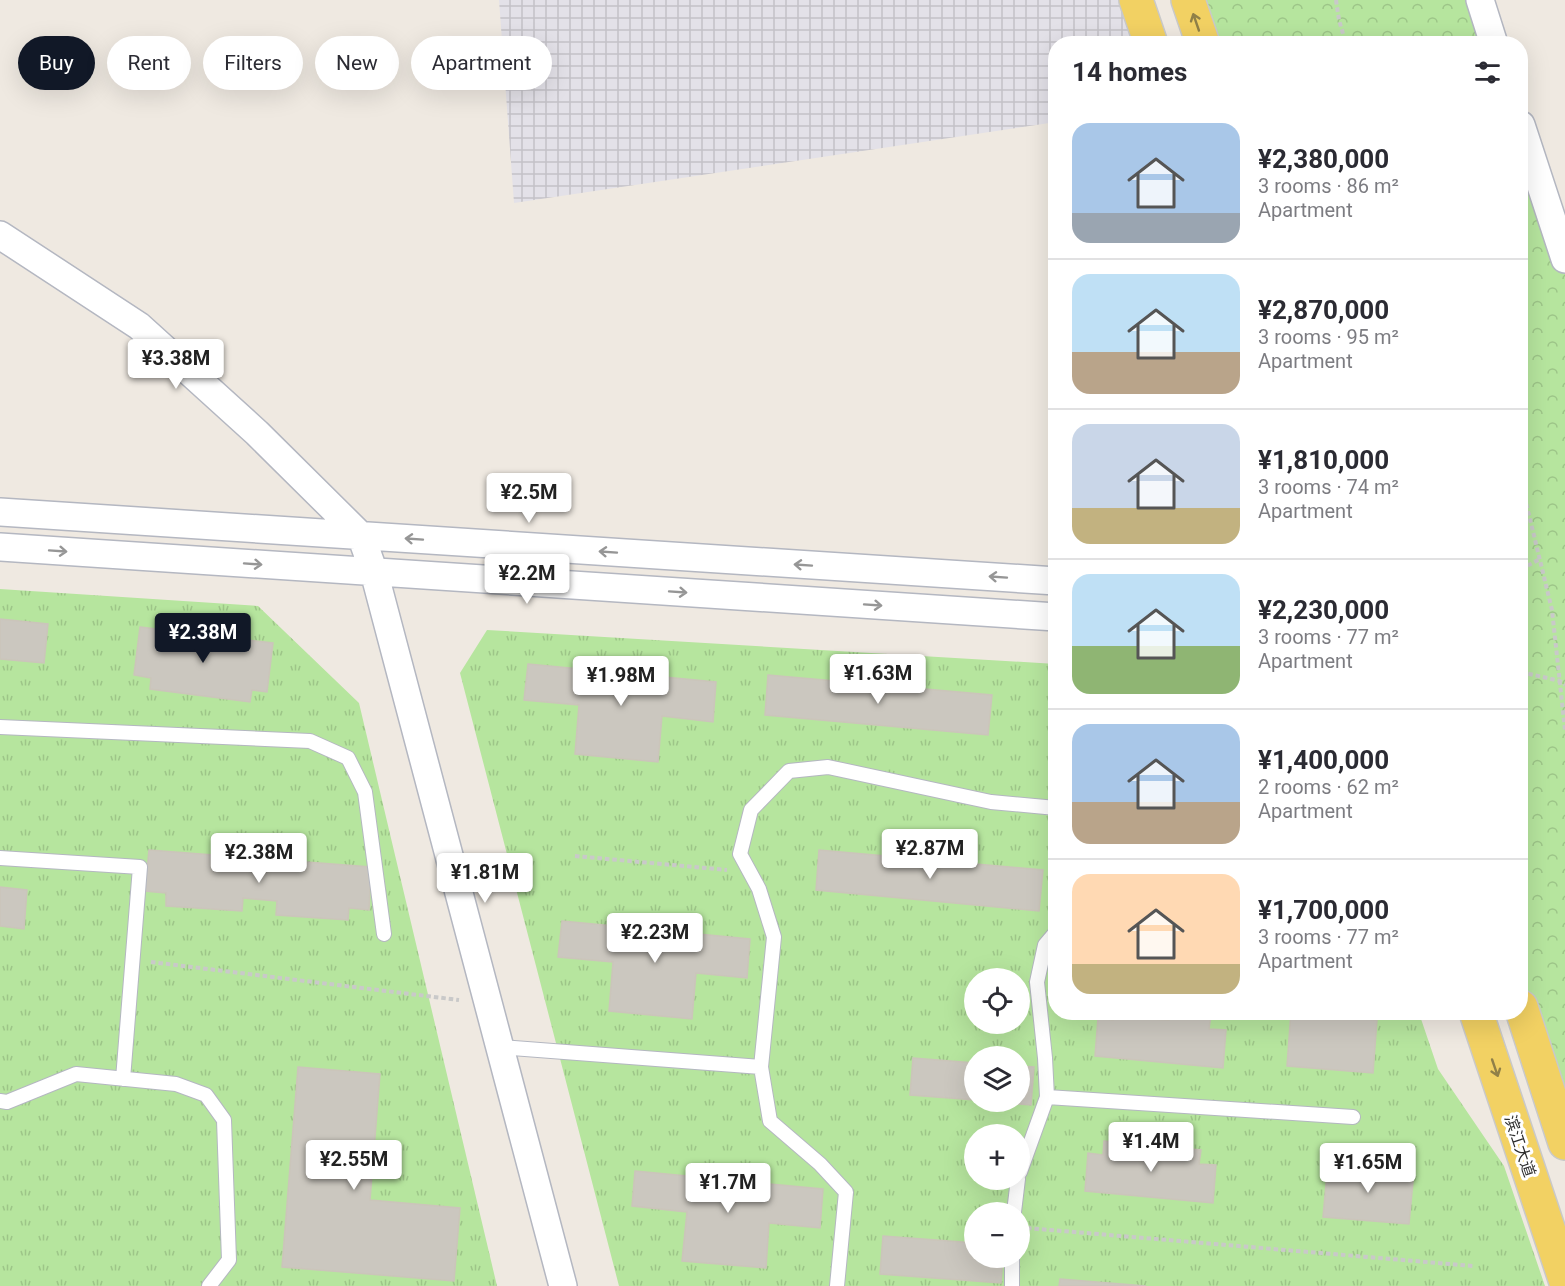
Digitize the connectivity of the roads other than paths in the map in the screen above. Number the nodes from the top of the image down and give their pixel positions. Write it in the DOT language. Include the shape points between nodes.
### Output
graph roads {
  1 [pos="1136,0"];
  2 [pos="1188,0"];
  3 [pos="1480,0"];
  4 [pos="1148,36"];
  5 [pos="1200,36"];
  6 [pos="1491,36"];
  7 [pos="1528,146"];
  8 [pos="0,235"];
  9 [pos="1565,259"];
  10 [pos="0,512"];
  11 [pos="361,536"];
  12 [pos="0,548"];
  13 [pos="374,572"];
  14 [pos="1048,580"];
  15 [pos="1048,616"];
  16 [pos="0,727"];
  17 [pos="1048,807"];
  18 [pos="0,858"];
  19 [pos="384,934"];
  20 [pos="1048,941"];
  21 [pos="1479,1020"];
  22 [pos="1525,1020"];
  23 [pos="500,1047"];
  24 [pos="761,1067"];
  25 [pos="123,1079"];
  26 [pos="1047,1097"];
  27 [pos="0,1101"];
  28 [pos="1353,1117"];
  29 [pos="1565,1143"];
  30 [pos="1030,1144"];
  31 [pos="1012,1268"];
  32 [pos="1565,1278"];
  33 [pos="209,1286"];
  34 [pos="563,1286"];
  35 [pos="837,1286"];
  36 [pos="1011,1286"];
  1 -- 4 [label="main road"];
  5 -- 2 [label="main road, one-way"];
  3 -- 6 [label="street"];
  7 -- 9 [label="street"];
  8 -- 11 [label="street" via="139,326 257,433"];
  10 -- 11 [label="street"];
  11 -- 13 [label="street"];
  14 -- 11 [label="street, one-way"];
  12 -- 13 [label="street, one-way"];
  13 -- 15 [label="street, one-way"];
  13 -- 23 [label="street"];
  16 -- 19 [label="lane" via="310,741 348,758 365,792"];
  17 -- 24 [label="lane" via="991,802 828,767 789,771 751,810 740,854 759,889 774,937"];
  18 -- 25 [label="lane" via="140,867"];
  20 -- 26 [label="lane" via="1037,982"];
  21 -- 32 [label="main road, 滨江大道, one-way"];
  22 -- 29 [label="main road"];
  23 -- 24 [label="lane"];
  23 -- 34 [label="street"];
  24 -- 35 [label="lane" via="770,1122 846,1192"];
  25 -- 27 [label="lane" via="76,1074 7,1102"];
  25 -- 33 [label="lane" via="176,1084 206,1095 224,1120 229,1260"];
  26 -- 28 [label="lane"];
  26 -- 30 [label="lane"];
  31 -- 36 [label="lane"];
}
